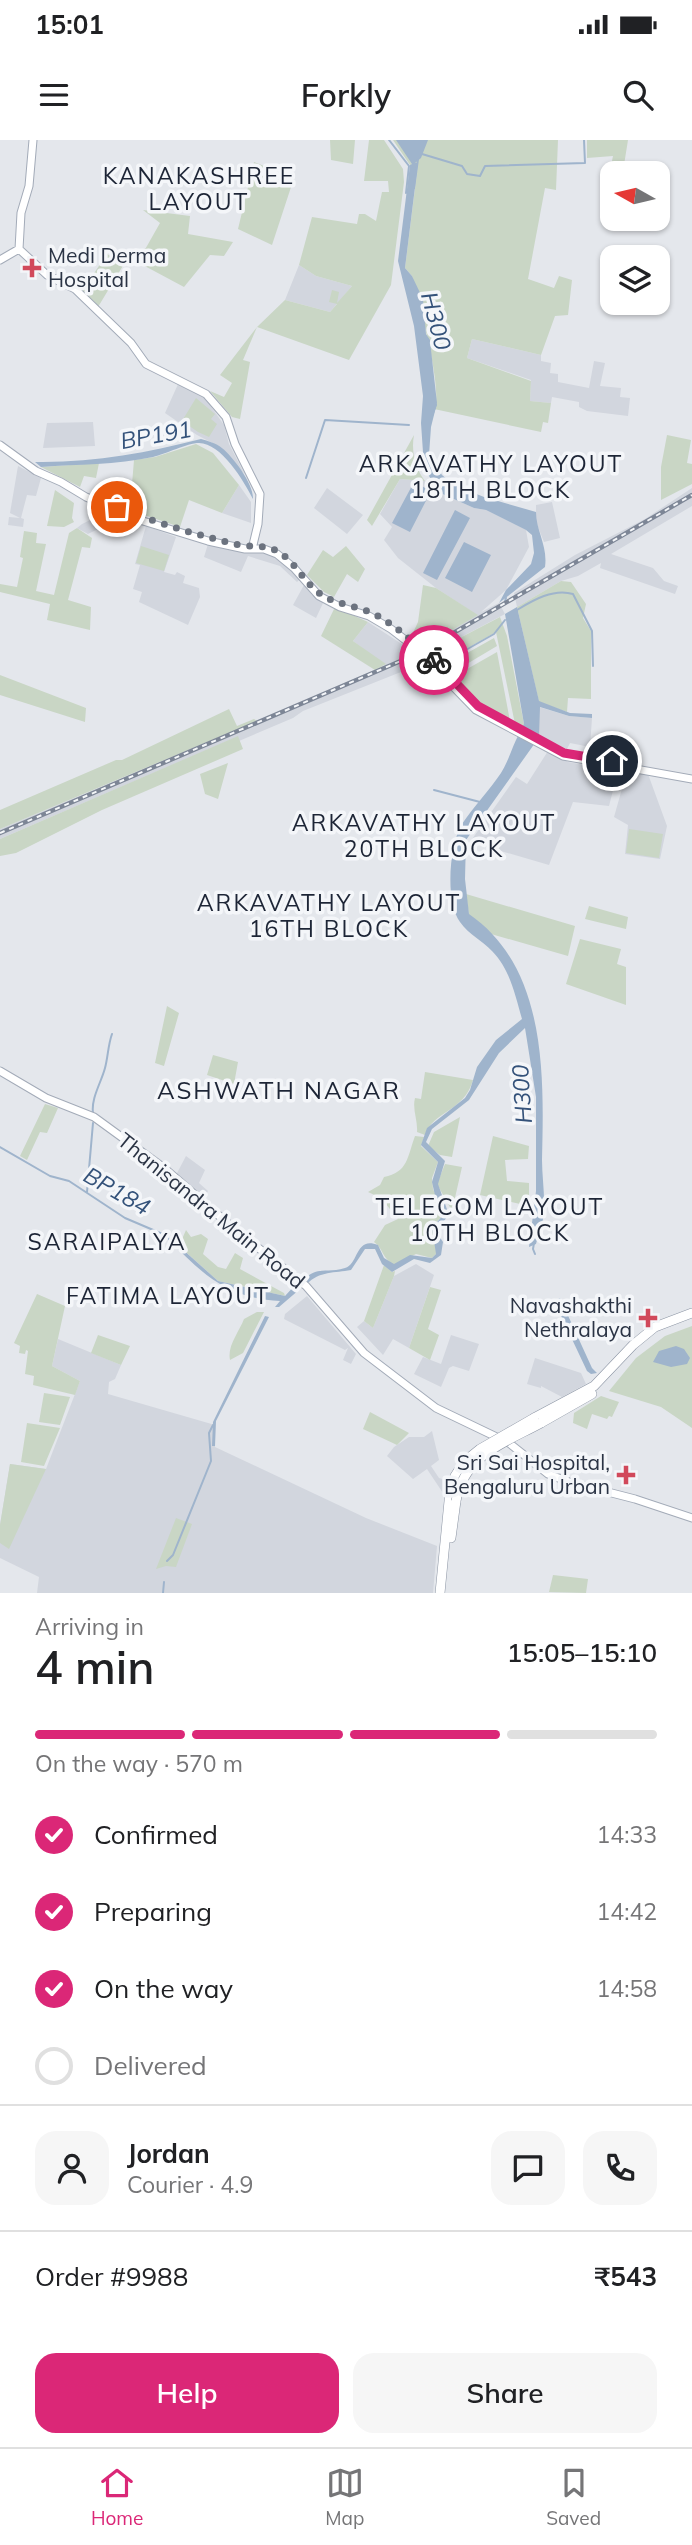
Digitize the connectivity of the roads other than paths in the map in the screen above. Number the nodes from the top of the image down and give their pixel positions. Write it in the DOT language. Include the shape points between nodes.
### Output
graph roads {
  1 [pos="33,140"];
  2 [pos="19,249"];
  3 [pos="0,260"];
  4 [pos="0,443"];
  5 [pos="251,548"];
  6 [pos="692,777"];
  7 [pos="0,1074"];
  8 [pos="692,1313"];
  9 [pos="692,1318"];
  10 [pos="604,1383"];
  11 [pos="537,1420"];
  12 [pos="446,1493"];
  13 [pos="448,1513"];
  14 [pos="692,1519"];
  15 [pos="440,1593"];
  16 [pos="446,1593"];
  1 -- 2 [label="main road"];
  2 -- 3 [label="main road"];
  2 -- 5 [label="main road" via="47,275 75,289 131,343 146,364 207,395 227,423 257,492"];
  4 -- 5 [label="main road" via="86,497 143,521 192,537"];
  5 -- 6 [label="main road" via="277,554 319,596 391,629 478,706 540,741 564,753"];
  7 -- 14 [label="main road, Thanisandra Main Road" via="43,1100 90,1119 163,1172 302,1285 346,1341 382,1373 443,1415 508,1444 548,1474"];
  8 -- 10 [label="highway" via="655,1327 633,1345"];
  9 -- 10 [label="highway" via="650,1337"];
  10 -- 11 [label="highway"];
  11 -- 13 [label="highway, bridge" via="467,1457 452,1483"];
  11 -- 16 [label="highway, bridge" via="485,1453 463,1477"];
  12 -- 13 [label="highway"];
  13 -- 15 [label="highway"];
}
